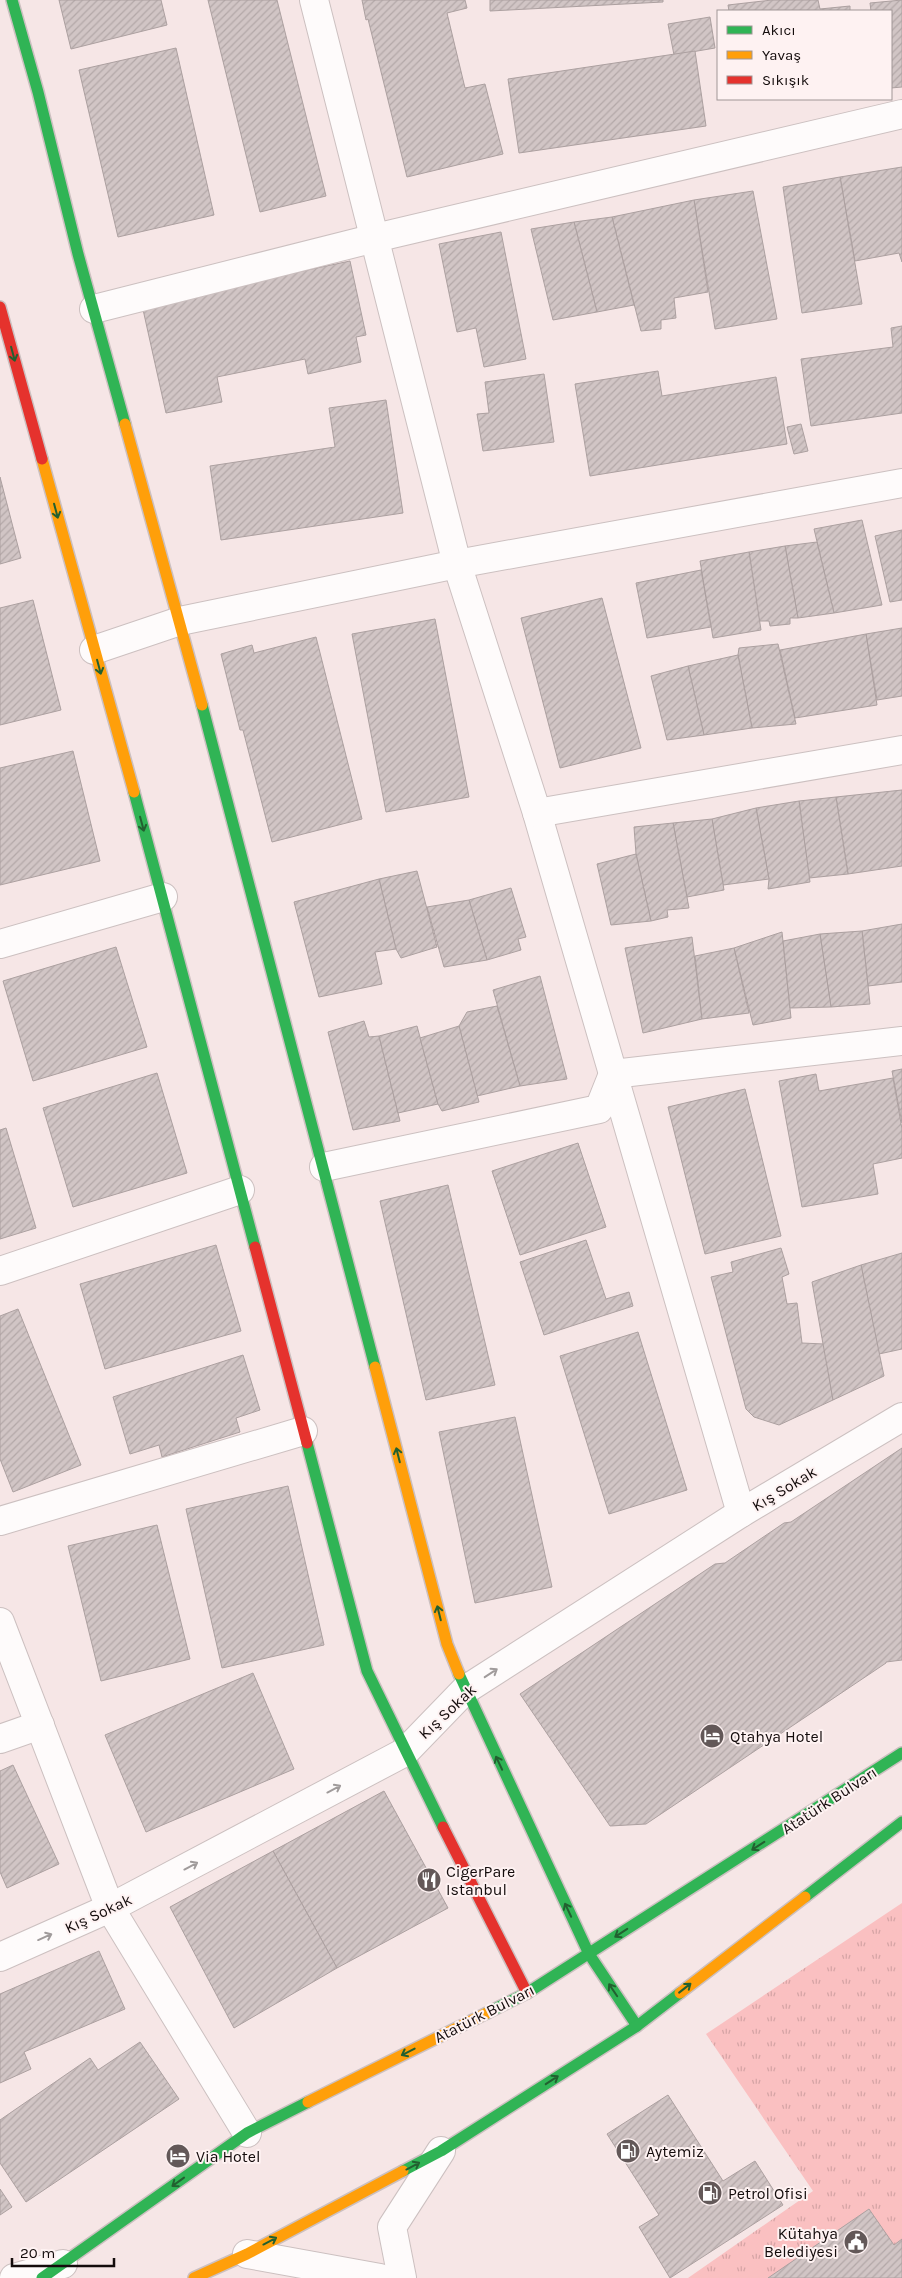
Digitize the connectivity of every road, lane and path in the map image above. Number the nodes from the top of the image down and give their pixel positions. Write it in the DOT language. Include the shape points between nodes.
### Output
graph roads {
  1 [pos="12,0"];
  2 [pos="314,0"];
  3 [pos="902,114"];
  4 [pos="375,238"];
  5 [pos="0,307"];
  6 [pos="94,309"];
  7 [pos="902,483"];
  8 [pos="457,564"];
  9 [pos="180,621"];
  10 [pos="94,650"];
  11 [pos="902,750"];
  12 [pos="537,813"];
  13 [pos="162,897"];
  14 [pos="0,944"];
  15 [pos="902,1041"];
  16 [pos="614,1074"];
  17 [pos="324,1166"];
  18 [pos="240,1190"];
  19 [pos="0,1272"];
  20 [pos="902,1418"];
  21 [pos="303,1431"];
  22 [pos="742,1513"];
  23 [pos="0,1521"];
  24 [pos="0,1622"];
  25 [pos="465,1690"];
  26 [pos="40,1725"];
  27 [pos="0,1739"];
  28 [pos="405,1752"];
  29 [pos="902,1753"];
  30 [pos="902,1822"];
  31 [pos="110,1908"];
  32 [pos="589,1954"];
  33 [pos="0,1957"];
  34 [pos="527,1993"];
  35 [pos="637,2026"];
  36 [pos="247,2133"];
  37 [pos="441,2151"];
  38 [pos="247,2254"];
  39 [pos="53,2271"];
  40 [pos="14,2278"];
  41 [pos="194,2278"];
  42 [pos="380,2278"];
  43 [pos="402,2278"];
  1 -- 6 [label="street"];
  2 -- 4 [label="street"];
  3 -- 4 [label="street"];
  4 -- 6 [label="street"];
  4 -- 8 [label="street"];
  5 -- 10 [label="street, one-way"];
  6 -- 9 [label="street"];
  7 -- 8 [label="street"];
  8 -- 9 [label="street"];
  8 -- 12 [label="street"];
  9 -- 10 [label="street"];
  9 -- 17 [label="street"];
  10 -- 13 [label="street, one-way"];
  11 -- 12 [label="street"];
  12 -- 16 [label="street"];
  13 -- 14 [label="street"];
  13 -- 18 [label="street"];
  15 -- 16 [label="street"];
  16 -- 17 [label="street" via="599,1109"];
  16 -- 22 [label="street"];
  25 -- 17 [label="street, one-way" via="447,1644"];
  18 -- 19 [label="street"];
  18 -- 21 [label="street"];
  20 -- 22 [label="street, Kış Sokak"];
  21 -- 23 [label="street"];
  21 -- 28 [label="street" via="367,1671"];
  25 -- 22 [label="street, Kış Sokak, one-way"];
  24 -- 26 [label="street"];
  25 -- 28 [label="street, Kış Sokak"];
  32 -- 25 [label="street, one-way"];
  26 -- 27 [label="street"];
  26 -- 31 [label="street"];
  31 -- 28 [label="street, Kış Sokak, one-way"];
  28 -- 34 [label="street"];
  29 -- 32 [label="street, Atatürk Bulvarı, one-way"];
  35 -- 30 [label="street, one-way"];
  33 -- 31 [label="street, Kış Sokak, one-way"];
  31 -- 36 [label="street"];
  32 -- 34 [label="street, Atatürk Bulvarı"];
  35 -- 32 [label="street, one-way"];
  34 -- 36 [label="street, Atatürk Bulvarı, one-way"];
  37 -- 35 [label="street, one-way"];
  36 -- 39 [label="street, Atatürk Bulvarı, one-way"];
  38 -- 37 [label="street, one-way"];
  37 -- 43 [label="street" via="392,2227"];
  38 -- 41 [label="street"];
  38 -- 42 [label="street"];
  39 -- 40 [label="street, Atatürk Bulvarı"];
}
